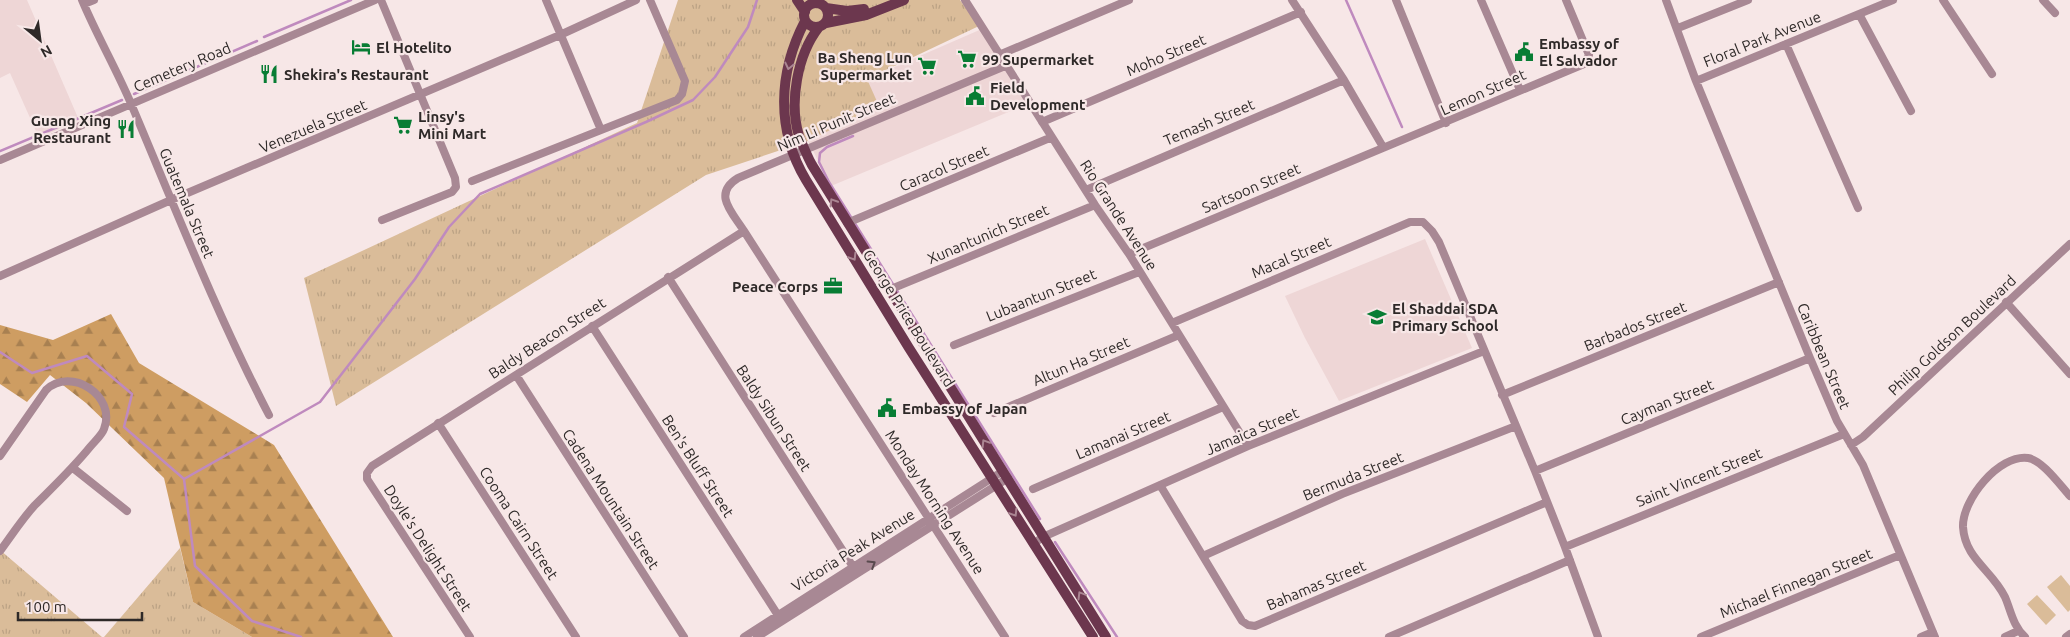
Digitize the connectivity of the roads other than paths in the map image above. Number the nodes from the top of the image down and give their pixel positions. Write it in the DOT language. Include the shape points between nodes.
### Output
graph roads {
  1 [pos="94,0"];
  2 [pos="375,0"];
  3 [pos="381,0"];
  4 [pos="546,0"];
  5 [pos="636,0"];
  6 [pos="650,0"];
  7 [pos="797,0"];
  8 [pos="904,0"];
  9 [pos="965,0"];
  10 [pos="1129,0"];
  11 [pos="1292,0"];
  12 [pos="1396,0"];
  13 [pos="1481,0"];
  14 [pos="1566,0"];
  15 [pos="1666,0"];
  16 [pos="1748,0"];
  17 [pos="1893,0"];
  18 [pos="1943,0"];
  19 [pos="2043,0"];
  20 [pos="83,2"];
  21 [pos="814,2"];
  22 [pos="826,8"];
  23 [pos="875,10"];
  24 [pos="1301,12"];
  25 [pos="1860,14"];
  26 [pos="2055,14"];
  27 [pos="805,16"];
  28 [pos="822,25"];
  29 [pos="1678,28"];
  30 [pos="560,35"];
  31 [pos="1786,44"];
  32 [pos="999,55"];
  33 [pos="1006,66"];
  34 [pos="1992,74"];
  35 [pos="1344,80"];
  36 [pos="1696,81"];
  37 [pos="785,87"];
  38 [pos="797,88"];
  39 [pos="1520,90"];
  40 [pos="421,95"];
  41 [pos="131,104"];
  42 [pos="1911,111"];
  43 [pos="1042,122"];
  44 [pos="1446,123"];
  45 [pos="601,130"];
  46 [pos="1052,138"];
  47 [pos="1383,148"];
  48 [pos="805,150"];
  49 [pos="792,155"];
  50 [pos="0,160"];
  51 [pos="472,182"];
  52 [pos="1086,190"];
  53 [pos="171,200"];
  54 [pos="1095,205"];
  55 [pos="1858,208"];
  56 [pos="382,220"];
  57 [pos="847,223"];
  58 [pos="744,231"];
  59 [pos="2070,244"];
  60 [pos="1129,254"];
  61 [pos="1139,272"];
  62 [pos="0,276"];
  63 [pos="668,278"];
  64 [pos="1778,282"];
  65 [pos="891,289"];
  66 [pos="2006,302"];
  67 [pos="1172,323"];
  68 [pos="592,326"];
  69 [pos="1179,335"];
  70 [pos="920,341"];
  71 [pos="954,345"];
  72 [pos="909,348"];
  73 [pos="1484,351"];
  74 [pos="1810,358"];
  75 [pos="2070,374"];
  76 [pos="516,375"];
  77 [pos="1502,395"];
  78 [pos="1223,407"];
  79 [pos="994,413"];
  80 [pos="269,415"];
  81 [pos="438,423"];
  82 [pos="1516,426"];
  83 [pos="1844,434"];
  84 [pos="1248,446"];
  85 [pos="1852,446"];
  86 [pos="0,456"];
  87 [pos="73,468"];
  88 [pos="1535,471"];
  89 [pos="367,473"];
  90 [pos="1005,475"];
  91 [pos="994,482"];
  92 [pos="1160,485"];
  93 [pos="1033,489"];
  94 [pos="2070,496"];
  95 [pos="1547,502"];
  96 [pos="127,511"];
  97 [pos="931,522"];
  98 [pos="1044,537"];
  99 [pos="1033,544"];
  100 [pos="1565,547"];
  101 [pos="0,550"];
  102 [pos="1900,555"];
  103 [pos="1203,556"];
  104 [pos="1570,560"];
  105 [pos="855,570"];
  106 [pos="779,618"];
  107 [pos="2018,630"];
  108 [pos="1934,634"];
  109 [pos="2070,634"];
  110 [pos="470,637"];
  111 [pos="576,637"];
  112 [pos="684,637"];
  113 [pos="744,637"];
  114 [pos="757,637"];
  115 [pos="1005,637"];
  116 [pos="1093,637"];
  117 [pos="1106,637"];
  118 [pos="1389,637"];
  119 [pos="1598,637"];
  120 [pos="1701,637"];
  121 [pos="1921,637"];
  122 [pos="2005,637"];
  123 [pos="2025,637"];
  124 [pos="2066,637"];
  1 -- 20 [label="street"];
  2 -- 41 [label="street, Cemetery Road"];
  3 -- 40 [label="street"];
  4 -- 30 [label="street"];
  5 -- 30 [label="street, Venezuela Street"];
  6 -- 45 [label="street" via="685,81 682,94 671,102"];
  7 -- 27 [label="main road"];
  8 -- 23 [label="main road"];
  9 -- 32 [label="street, Rio Grande Avenue"];
  10 -- 32 [label="street"];
  11 -- 24 [label="street"];
  12 -- 44 [label="street"];
  13 -- 39 [label="street"];
  14 -- 39 [label="street, Lemon Street" via="1589,55 1584,64"];
  15 -- 29 [label="street, Caribbean Street"];
  16 -- 29 [label="street"];
  17 -- 25 [label="street, Floral Park Avenue"];
  18 -- 34 [label="street"];
  19 -- 26 [label="street"];
  20 -- 41 [label="street, Guatemala Street"];
  21 -- 22 [label="main road"];
  21 -- 27 [label="main road" via="808,6"];
  22 -- 23 [label="main road"];
  22 -- 28 [label="main road" via="829,16"];
  23 -- 28 [label="main road"];
  24 -- 35 [label="street"];
  24 -- 43 [label="street, Moho Street"];
  25 -- 31 [label="street, Floral Park Avenue"];
  25 -- 42 [label="street"];
  27 -- 28 [label="main road" via="811,26"];
  27 -- 37 [label="main road, George Price Boulevard, one-way"];
  28 -- 38 [label="main road, George Price Boulevard" via="810,40"];
  29 -- 36 [label="street, Caribbean Street"];
  30 -- 40 [label="street, Venezuela Street"];
  30 -- 45 [label="street"];
  31 -- 36 [label="street, Floral Park Avenue"];
  31 -- 55 [label="street"];
  32 -- 33 [label="street, Rio Grande Avenue"];
  33 -- 43 [label="street, Rio Grande Avenue"];
  33 -- 48 [label="street, Nim Li Punit Street"];
  35 -- 47 [label="street"];
  35 -- 52 [label="street, Temash Street"];
  36 -- 64 [label="street, Caribbean Street"];
  37 -- 38 [label="main road"];
  37 -- 49 [label="main road, George Price Boulevard" via="784,122"];
  38 -- 48 [label="main road, George Price Boulevard" via="797,124"];
  39 -- 44 [label="street, Lemon Street"];
  40 -- 53 [label="street, Venezuela Street"];
  40 -- 56 [label="street" via="456,187 452,192"];
  41 -- 50 [label="street, Cemetery Road"];
  41 -- 53 [label="street, Guatemala Street"];
  43 -- 46 [label="street, Rio Grande Avenue"];
  44 -- 47 [label="street, Lemon Street"];
  45 -- 51 [label="street"];
  46 -- 52 [label="street, Rio Grande Avenue"];
  46 -- 57 [label="street, Caracol Street"];
  47 -- 60 [label="street, Sartsoon Street"];
  48 -- 49 [label="street, Nim Li Punit Street"];
  57 -- 48 [label="main road, George Price Boulevard, one-way" via="817,176"];
  49 -- 58 [label="street, Nim Li Punit Street" via="729,183 724,194 726,202"];
  49 -- 72 [label="main road, George Price Boulevard, one-way"];
  52 -- 54 [label="street, Rio Grande Avenue"];
  53 -- 62 [label="street, Venezuela Street"];
  53 -- 80 [label="street, Guatemala Street"];
  54 -- 60 [label="street, Rio Grande Avenue"];
  54 -- 65 [label="street, Xunantunich Street"];
  57 -- 70 [label="main road, George Price Boulevard"];
  58 -- 63 [label="street, Baldy Beacon Street"];
  58 -- 97 [label="street, Monday Morning Avenue"];
  59 -- 66 [label="street, Philip Goldson Boulevard"];
  60 -- 61 [label="street, Rio Grande Avenue"];
  61 -- 67 [label="street, Rio Grande Avenue"];
  61 -- 71 [label="street, Lubaantun Street"];
  63 -- 68 [label="street, Baldy Beacon Street"];
  63 -- 105 [label="street, Baldy Sibun Street"];
  64 -- 74 [label="street, Caribbean Street"];
  64 -- 77 [label="street, Barbados Street"];
  66 -- 75 [label="street"];
  66 -- 85 [label="street, Philip Goldson Boulevard"];
  67 -- 69 [label="street, Rio Grande Avenue"];
  67 -- 73 [label="street, Macal Street" via="1410,222 1423,222 1439,242"];
  68 -- 76 [label="street, Baldy Beacon Street"];
  68 -- 106 [label="street, Ben's Bluff Street"];
  69 -- 78 [label="street, Rio Grande Avenue"];
  69 -- 79 [label="street, Altun Ha Street"];
  70 -- 72 [label="main road"];
  90 -- 70 [label="main road, George Price Boulevard, one-way"];
  72 -- 91 [label="main road, George Price Boulevard"];
  73 -- 77 [label="street"];
  73 -- 84 [label="street, Jamaica Street"];
  74 -- 83 [label="street, Caribbean Street"];
  74 -- 88 [label="street, Cayman Street"];
  76 -- 81 [label="street, Baldy Beacon Street"];
  76 -- 112 [label="street, Cadena Mountain Street"];
  77 -- 82 [label="street"];
  78 -- 84 [label="street, Rio Grande Avenue"];
  78 -- 93 [label="street, Lamanai Street"];
  81 -- 89 [label="street, Baldy Beacon Street" via="372,466"];
  81 -- 111 [label="street, Cooma Cairn Street"];
  82 -- 88 [label="street"];
  82 -- 103 [label="street, Bermuda Street" via="1342,494"];
  83 -- 85 [label="street, Caribbean Street"];
  83 -- 100 [label="street, Saint Vincent Street"];
  84 -- 92 [label="street, Jamaica Street"];
  85 -- 102 [label="street, Caribbean Street"];
  86 -- 87 [label="street" via="46,390 53,383 73,380 86,386 105,405 107,420 104,431"];
  87 -- 96 [label="street"];
  87 -- 101 [label="street" via="24,517"];
  88 -- 95 [label="street"];
  89 -- 110 [label="street, Doyle's Delight Street" via="367,479"];
  90 -- 91 [label="street, Victoria Peak Avenue"];
  90 -- 98 [label="main road, George Price Boulevard"];
  91 -- 97 [label="street, Victoria Peak Avenue"];
  91 -- 99 [label="main road, George Price Boulevard, one-way"];
  92 -- 98 [label="street, Jamaica Street"];
  92 -- 103 [label="street, Bahamas Street"];
  94 -- 107 [label="street" via="2041,465 2029,458 2016,459 1996,470 1973,494 1966,509 1963,526 1967,545 1975,560 1986,568 2005,596"];
  95 -- 100 [label="street"];
  95 -- 103 [label="street, Bahamas Street" via="1255,626 1242,621"];
  97 -- 105 [label="street, Victoria Peak Avenue"];
  97 -- 115 [label="street, Monday Morning Avenue"];
  98 -- 99 [label="street, Jamaica Street"];
  117 -- 98 [label="main road, George Price Boulevard, one-way"];
  99 -- 116 [label="main road, George Price Boulevard"];
  100 -- 104 [label="street"];
  102 -- 108 [label="street, Caribbean Street"];
  102 -- 120 [label="street, Michael Finnegan Street"];
  104 -- 118 [label="street"];
  104 -- 119 [label="street"];
  105 -- 106 [label="street, Victoria Peak Avenue"];
  106 -- 113 [label="street, Victoria Peak Avenue"];
  106 -- 114 [label="street"];
  107 -- 122 [label="street"];
  107 -- 123 [label="street"];
  108 -- 121 [label="street"];
  109 -- 124 [label="street"];
}
